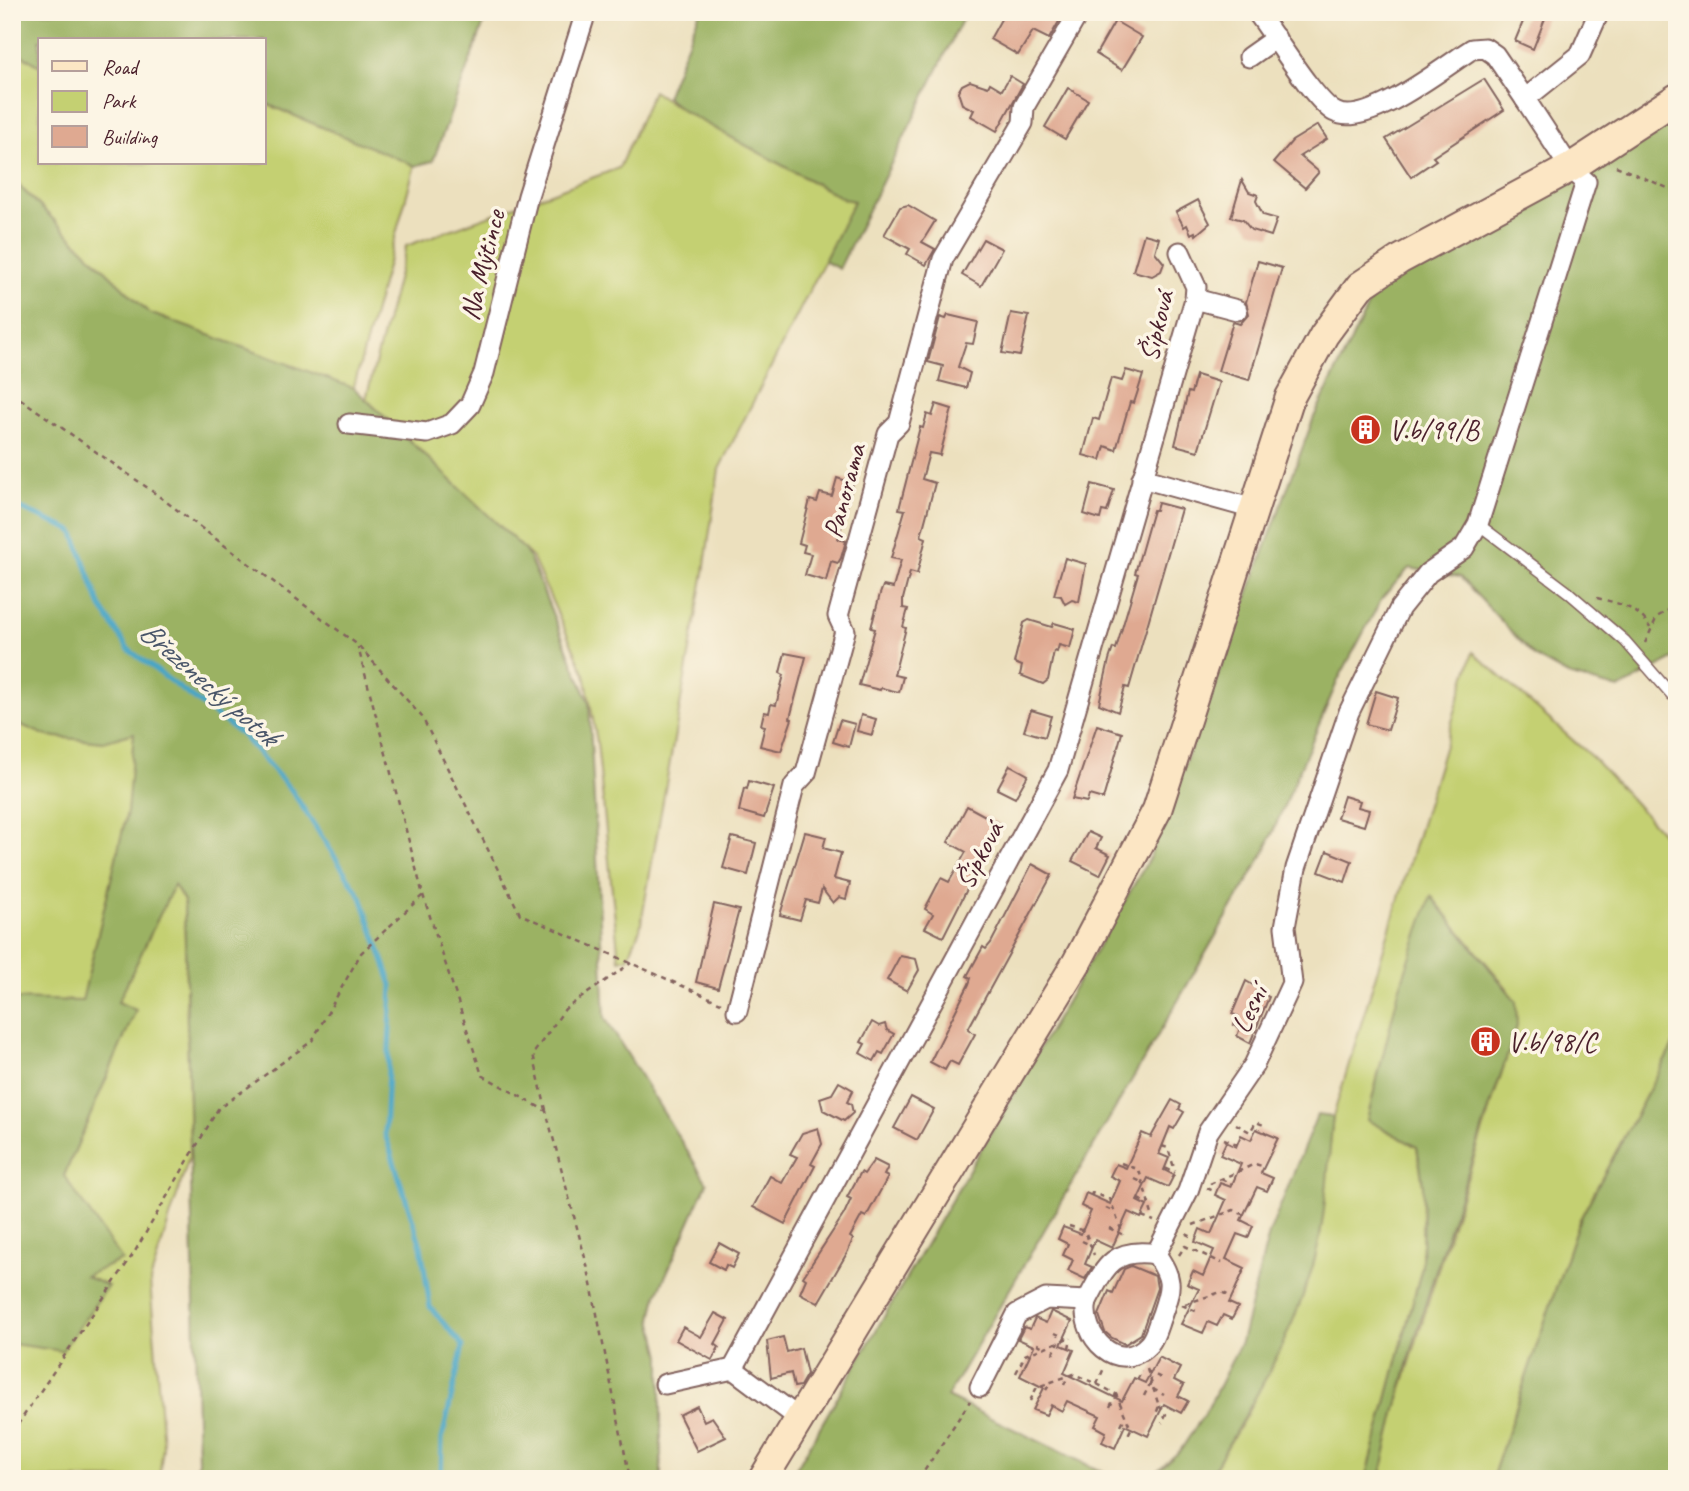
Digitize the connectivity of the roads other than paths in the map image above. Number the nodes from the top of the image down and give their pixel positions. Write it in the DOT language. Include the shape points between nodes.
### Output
graph roads {
  1 [pos="586,12"];
  2 [pos="1079,12"];
  3 [pos="1599,12"];
  4 [pos="1259,15"];
  5 [pos="1276,38"];
  6 [pos="1249,57"];
  7 [pos="1677,98"];
  8 [pos="1525,99"];
  9 [pos="1570,168"];
  10 [pos="1180,252"];
  11 [pos="1195,299"];
  12 [pos="1237,310"];
  13 [pos="349,424"];
  14 [pos="1142,478"];
  15 [pos="1254,509"];
  16 [pos="1478,524"];
  17 [pos="1672,695"];
  18 [pos="737,1011"];
  19 [pos="1156,1254"];
  20 [pos="1087,1301"];
  21 [pos="733,1369"];
  22 [pos="664,1384"];
  23 [pos="980,1387"];
  24 [pos="800,1419"];
  25 [pos="763,1479"];
  1 -- 13 [label="street, Na Mýtince" via="528,196 484,373 470,405 452,424 426,433"];
  2 -- 18 [label="street, Panorama" via="1024,107 1023,123 943,258 899,423 888,434 838,616 845,631 806,772 794,786"];
  3 -- 8 [label="street" via="1580,55"];
  4 -- 5 [label="street"];
  5 -- 6 [label="street"];
  5 -- 8 [label="street" via="1325,105 1343,115 1367,113 1472,49 1485,48 1495,55"];
  7 -- 9 [label="street"];
  8 -- 9 [label="street"];
  9 -- 15 [label="street" via="1399,260 1360,286 1324,335 1290,397"];
  9 -- 16 [label="street, Lesní" via="1586,182"];
  10 -- 11 [label="street, Šípková" via="1196,287"];
  11 -- 12 [label="street"];
  11 -- 14 [label="street, Šípková"];
  14 -- 15 [label="street"];
  14 -- 21 [label="street, Šípková" via="1058,770"];
  15 -- 24 [label="street" via="1157,810 1077,962"];
  16 -- 17 [label="lane" via="1625,641"];
  16 -- 19 [label="street, Lesní" via="1464,548 1428,572 1400,608 1349,712 1296,868 1285,927 1292,983 1254,1065 1217,1115 1188,1191"];
  19 -- 20 [label="street" via="1138,1251 1121,1255 1101,1274"];
  19 -- 20 [label="street" via="1171,1278 1150,1343 1140,1350 1118,1356 1093,1339 1085,1322"];
  20 -- 23 [label="street" via="1046,1299 1017,1314"];
  21 -- 22 [label="street"];
  21 -- 24 [label="street"];
  24 -- 25 [label="street"];
}
